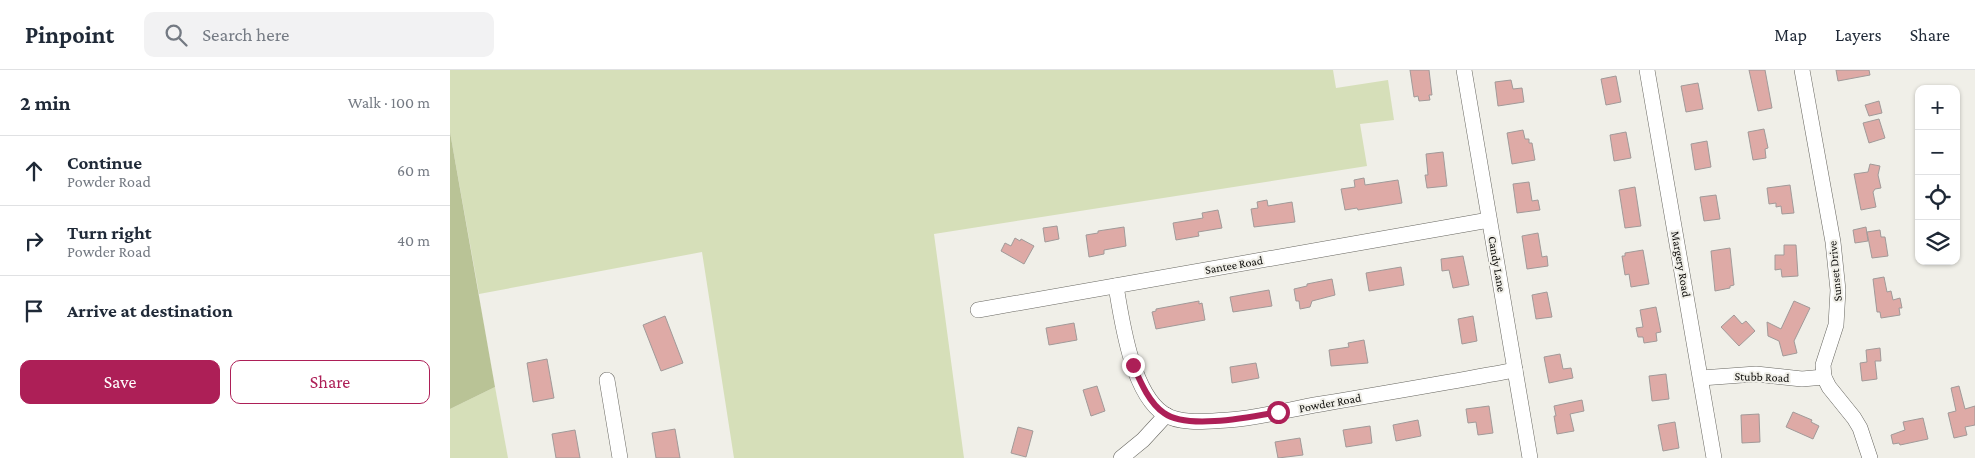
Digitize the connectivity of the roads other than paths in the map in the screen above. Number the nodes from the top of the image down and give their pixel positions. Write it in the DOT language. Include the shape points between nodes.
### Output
graph roads {
  1 [pos="1464,70"];
  2 [pos="1647,70"];
  3 [pos="1802,70"];
  4 [pos="1489,220"];
  5 [pos="1116,286"];
  6 [pos="978,310"];
  7 [pos="1515,370"];
  8 [pos="1824,377"];
  9 [pos="1700,378"];
  10 [pos="607,380"];
  11 [pos="1166,415"];
  12 [pos="620,458"];
  13 [pos="1120,458"];
  14 [pos="1530,458"];
  15 [pos="1714,458"];
  16 [pos="1870,458"];
  1 -- 4 [label="street, Candy Lane"];
  2 -- 9 [label="street, Margery Road"];
  3 -- 8 [label="street, Sunset Drive" via="1833,242 1838,290 1836,324 1823,365"];
  4 -- 5 [label="street, Santee Road"];
  4 -- 7 [label="street, Candy Lane"];
  5 -- 6 [label="street, Santee Road"];
  5 -- 11 [label="street" via="1133,365 1148,395"];
  7 -- 11 [label="street, Powder Road" via="1230,420 1192,421"];
  7 -- 14 [label="street, Candy Lane"];
  8 -- 9 [label="street, Stubb Road" via="1756,374"];
  8 -- 16 [label="street" via="1857,423"];
  9 -- 15 [label="street, Margery Road"];
  10 -- 12 [label="street"];
  11 -- 13 [label="street" via="1144,440"];
}
